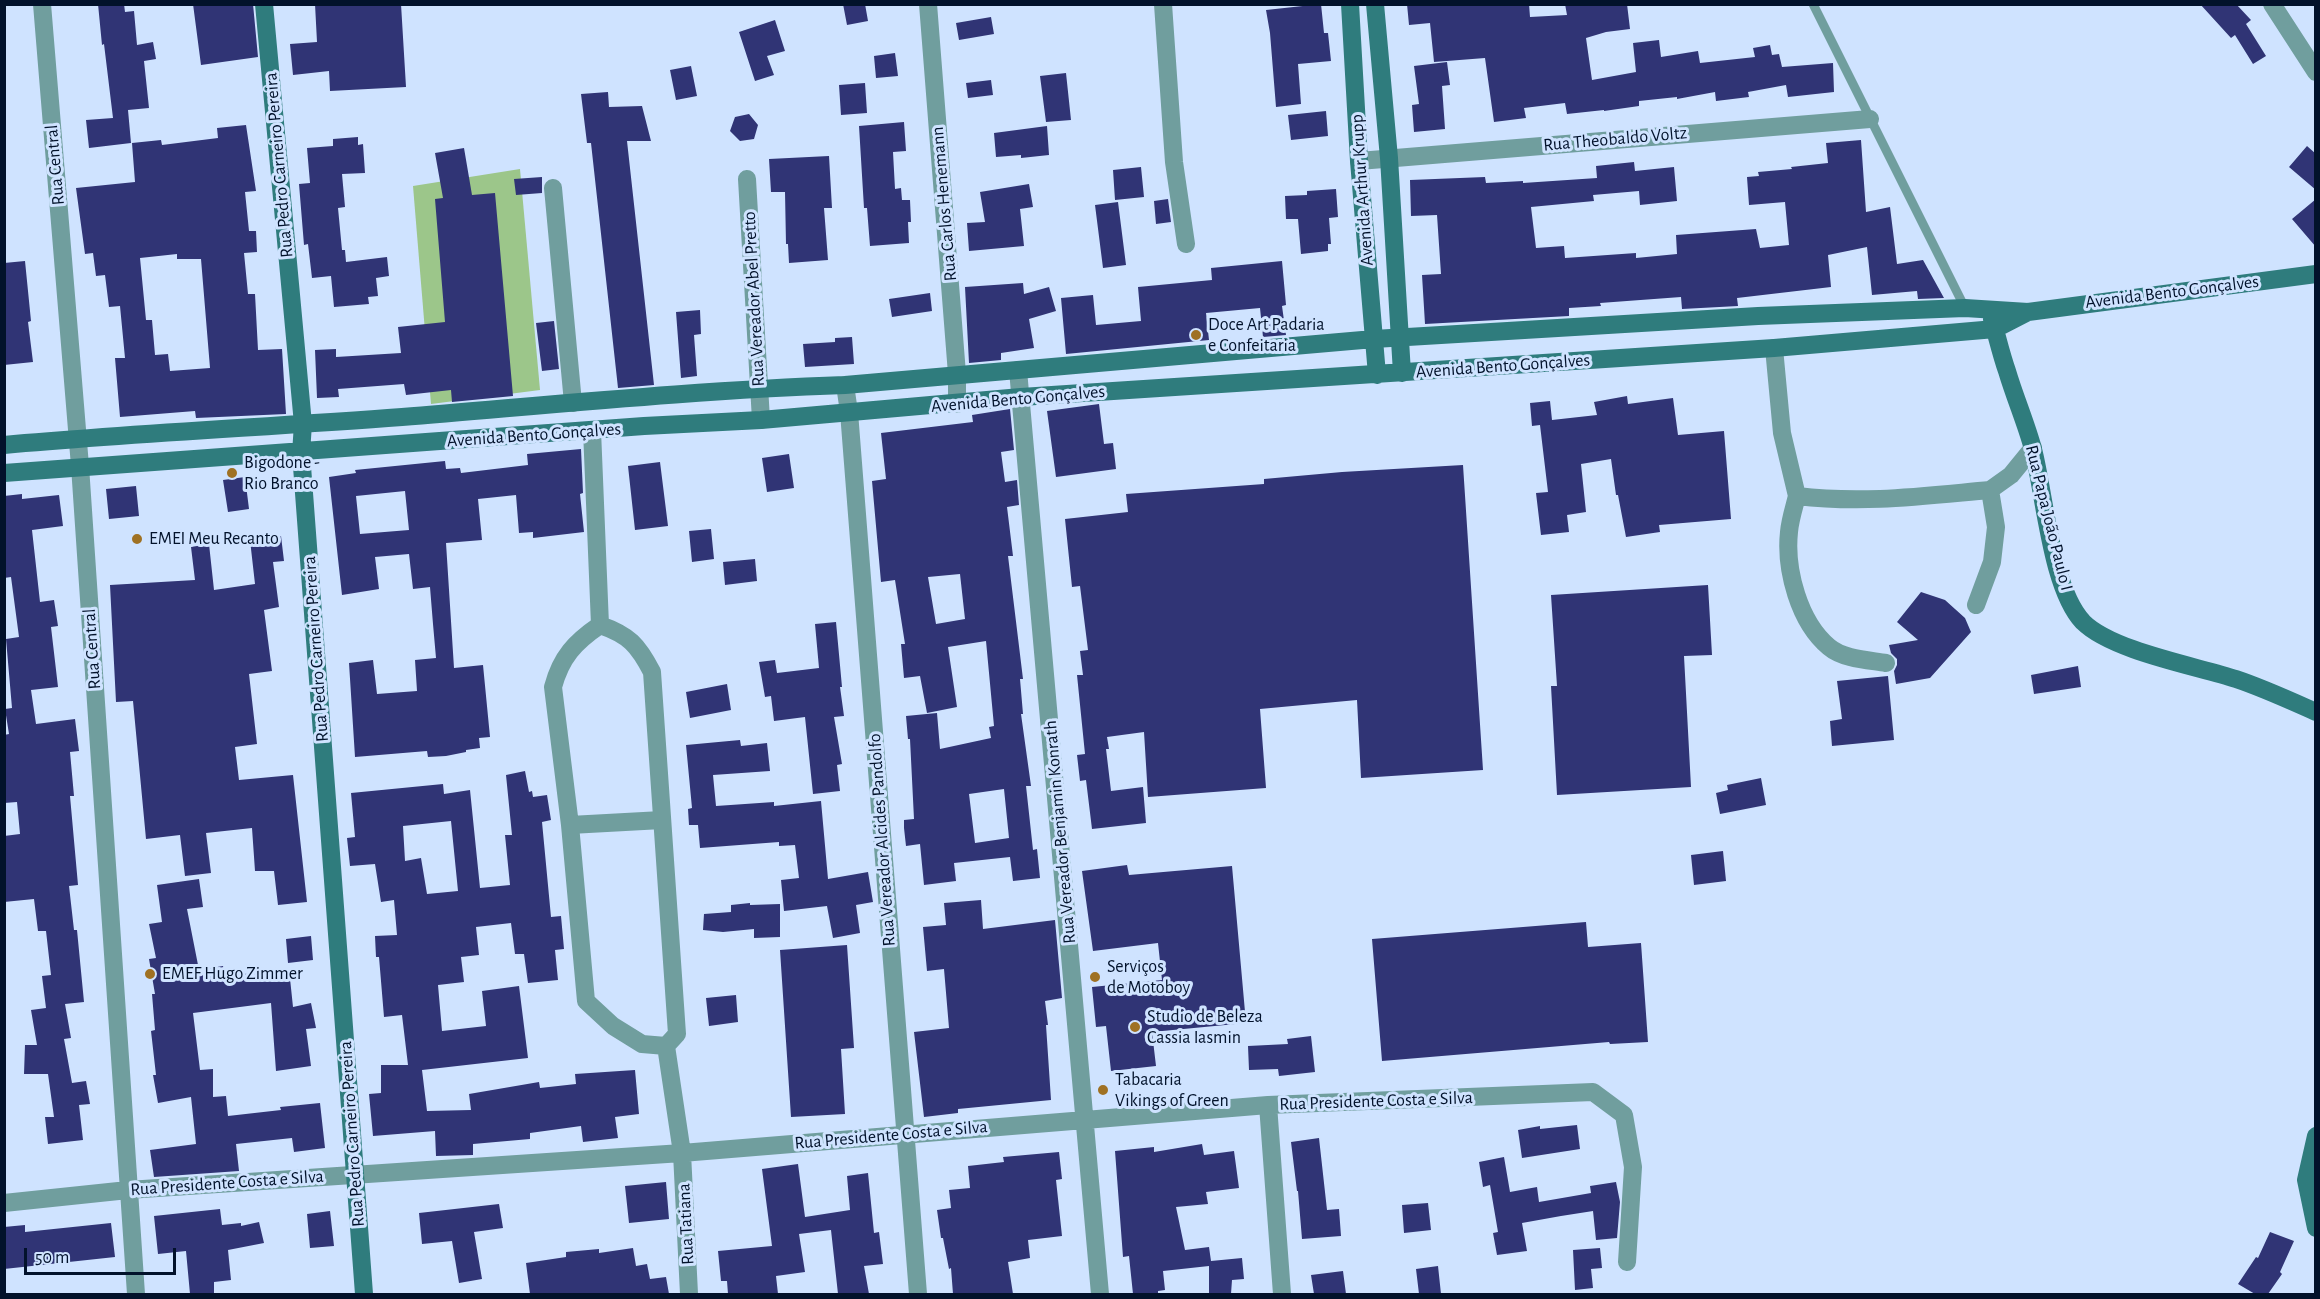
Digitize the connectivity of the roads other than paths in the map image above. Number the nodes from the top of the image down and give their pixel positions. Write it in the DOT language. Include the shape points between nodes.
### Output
graph roads {
  1 [pos="42,4"];
  2 [pos="264,4"];
  3 [pos="928,4"];
  4 [pos="1163,4"];
  5 [pos="1350,4"];
  6 [pos="1375,4"];
  7 [pos="1813,4"];
  8 [pos="2272,4"];
  9 [pos="2316,72"];
  10 [pos="1870,119"];
  11 [pos="1389,158"];
  12 [pos="1359,161"];
  13 [pos="747,179"];
  14 [pos="553,188"];
  15 [pos="1186,244"];
  16 [pos="2316,274"];
  17 [pos="1965,308"];
  18 [pos="1990,309"];
  19 [pos="2028,312"];
  20 [pos="1691,320"];
  21 [pos="1995,329"];
  22 [pos="1399,337"];
  23 [pos="1374,339"];
  24 [pos="1774,348"];
  25 [pos="1695,353"];
  26 [pos="1167,357"];
  27 [pos="1018,370"];
  28 [pos="1402,373"];
  29 [pos="957,374"];
  30 [pos="1377,375"];
  31 [pos="845,385"];
  32 [pos="1172,387"];
  33 [pos="759,388"];
  34 [pos="1021,397"];
  35 [pos="573,403"];
  36 [pos="957,404"];
  37 [pos="849,412"];
  38 [pos="761,420"];
  39 [pos="303,424"];
  40 [pos="592,430"];
  41 [pos="77,438"];
  42 [pos="4,445"];
  43 [pos="2033,448"];
  44 [pos="301,453"];
  45 [pos="80,466"];
  46 [pos="4,473"];
  47 [pos="1990,490"];
  48 [pos="1797,496"];
  49 [pos="1976,605"];
  50 [pos="600,625"];
  51 [pos="1886,663"];
  52 [pos="2316,712"];
  53 [pos="662,820"];
  54 [pos="570,825"];
  55 [pos="666,1046"];
  56 [pos="1268,1105"];
  57 [pos="1086,1121"];
  58 [pos="905,1133"];
  59 [pos="2316,1136"];
  60 [pos="682,1153"];
  61 [pos="355,1174"];
  62 [pos="128,1190"];
  63 [pos="4,1203"];
  64 [pos="2316,1228"];
  65 [pos="1627,1262"];
  66 [pos="136,1294"];
  67 [pos="364,1294"];
  68 [pos="689,1294"];
  69 [pos="918,1294"];
  70 [pos="1100,1294"];
  71 [pos="1282,1294"];
  1 -- 41 [label="street, Rua Central"];
  2 -- 39 [label="main road, Rua Pedro Carneiro Pereira"];
  3 -- 29 [label="street, Rua Carlos Henemann"];
  4 -- 15 [label="street" via="1174,162"];
  5 -- 12 [label="main road, Avenida Arthur Krupp"];
  6 -- 11 [label="main road, Avenida Arthur Krupp"];
  7 -- 10 [label="lane"];
  8 -- 9 [label="street"];
  10 -- 11 [label="street, Rua Theobaldo Voltz"];
  10 -- 17 [label="lane"];
  11 -- 12 [label="street, Rua Theobaldo Voltz"];
  11 -- 22 [label="main road, Avenida Arthur Krupp"];
  12 -- 23 [label="main road, Avenida Arthur Krupp"];
  13 -- 33 [label="street, Rua Vereador Abel Pretto"];
  14 -- 35 [label="street"];
  16 -- 19 [label="main road, Avenida Bento Gonçalves"];
  17 -- 18 [label="main road, Avenida Bento Gonçalves"];
  17 -- 20 [label="main road, Avenida Bento Gonçalves"];
  18 -- 19 [label="main road, Avenida Bento Gonçalves"];
  18 -- 21 [label="main road, Rua Papa João Paulo I"];
  19 -- 21 [label="main road, Avenida Bento Gonçalves"];
  20 -- 22 [label="main road, Avenida Bento Gonçalves"];
  20 -- 25 [label="main road"];
  21 -- 24 [label="main road, Avenida Bento Gonçalves"];
  21 -- 43 [label="main road, Rua Papa João Paulo I"];
  22 -- 23 [label="main road, Avenida Bento Gonçalves"];
  22 -- 28 [label="main road, Avenida Arthur Krupp"];
  23 -- 26 [label="main road, Avenida Bento Gonçalves"];
  23 -- 30 [label="main road, Avenida Arthur Krupp"];
  24 -- 25 [label="main road, Avenida Bento Gonçalves"];
  24 -- 48 [label="street" via="1782,433"];
  25 -- 28 [label="main road, Avenida Bento Gonçalves"];
  26 -- 27 [label="main road, Avenida Bento Gonçalves"];
  26 -- 32 [label="main road"];
  27 -- 29 [label="main road, Avenida Bento Gonçalves"];
  27 -- 34 [label="street, Rua Vereador Benjamin Konrath"];
  28 -- 30 [label="main road, Avenida Bento Gonçalves"];
  29 -- 31 [label="main road, Avenida Bento Gonçalves"];
  29 -- 36 [label="street, Rua Carlos Henemann"];
  30 -- 32 [label="main road, Avenida Bento Gonçalves"];
  31 -- 33 [label="main road, Avenida Bento Gonçalves"];
  31 -- 37 [label="street, Rua Vereador Alcides Pandolfo"];
  32 -- 34 [label="main road, Avenida Bento Gonçalves"];
  33 -- 35 [label="main road, Avenida Bento Gonçalves"];
  33 -- 38 [label="street, Rua Vereador Abel Pretto"];
  34 -- 36 [label="main road, Avenida Bento Gonçalves"];
  34 -- 57 [label="street, Rua Vereador Benjamin Konrath"];
  35 -- 39 [label="main road, Avenida Bento Gonçalves"];
  36 -- 37 [label="main road, Avenida Bento Gonçalves"];
  37 -- 38 [label="main road, Avenida Bento Gonçalves"];
  37 -- 58 [label="street, Rua Vereador Alcides Pandolfo"];
  38 -- 40 [label="main road, Avenida Bento Gonçalves"];
  39 -- 41 [label="main road, Avenida Bento Gonçalves"];
  39 -- 44 [label="main road, Rua Pedro Carneiro Pereira"];
  40 -- 44 [label="main road, Avenida Bento Gonçalves"];
  40 -- 50 [label="street"];
  41 -- 42 [label="main road, Avenida Bento Gonçalves"];
  41 -- 45 [label="street, Rua Central"];
  43 -- 47 [label="street" via="2011,475"];
  43 -- 52 [label="main road, Rua Papa João Paulo I" via="2059,575 2069,601 2084,622 2109,639 2235,679"];
  44 -- 45 [label="main road, Avenida Bento Gonçalves"];
  44 -- 61 [label="main road, Rua Pedro Carneiro Pereira"];
  45 -- 46 [label="main road, Avenida Bento Gonçalves"];
  45 -- 62 [label="street, Rua Central"];
  47 -- 48 [label="street" via="1898,500"];
  47 -- 49 [label="street" via="1996,527 1992,562"];
  48 -- 51 [label="street" via="1789,532 1791,580 1803,613 1829,648 1855,658"];
  50 -- 53 [label="street" via="620,632 639,648 652,672"];
  50 -- 54 [label="street" via="578,640 564,658 553,687"];
  53 -- 54 [label="street"];
  53 -- 55 [label="street" via="677,1034"];
  54 -- 55 [label="street" via="586,1001 613,1026 642,1044"];
  55 -- 60 [label="street, Rua Tatiana"];
  56 -- 57 [label="street, Rua Presidente Costa e Silva"];
  56 -- 65 [label="street, Rua Presidente Costa e Silva" via="1593,1092 1624,1115 1633,1167"];
  56 -- 71 [label="street"];
  57 -- 58 [label="street, Rua Presidente Costa e Silva"];
  57 -- 70 [label="street, Rua Vereador Benjamin Konrath"];
  58 -- 60 [label="street, Rua Presidente Costa e Silva"];
  58 -- 69 [label="street, Rua Vereador Alcides Pandolfo"];
  59 -- 64 [label="main road" via="2306,1180"];
  60 -- 61 [label="street, Rua Presidente Costa e Silva"];
  60 -- 68 [label="street, Rua Tatiana"];
  61 -- 62 [label="street, Rua Presidente Costa e Silva"];
  61 -- 67 [label="main road, Rua Pedro Carneiro Pereira"];
  62 -- 63 [label="street, Rua Presidente Costa e Silva"];
  62 -- 66 [label="street, Rua Central"];
}
